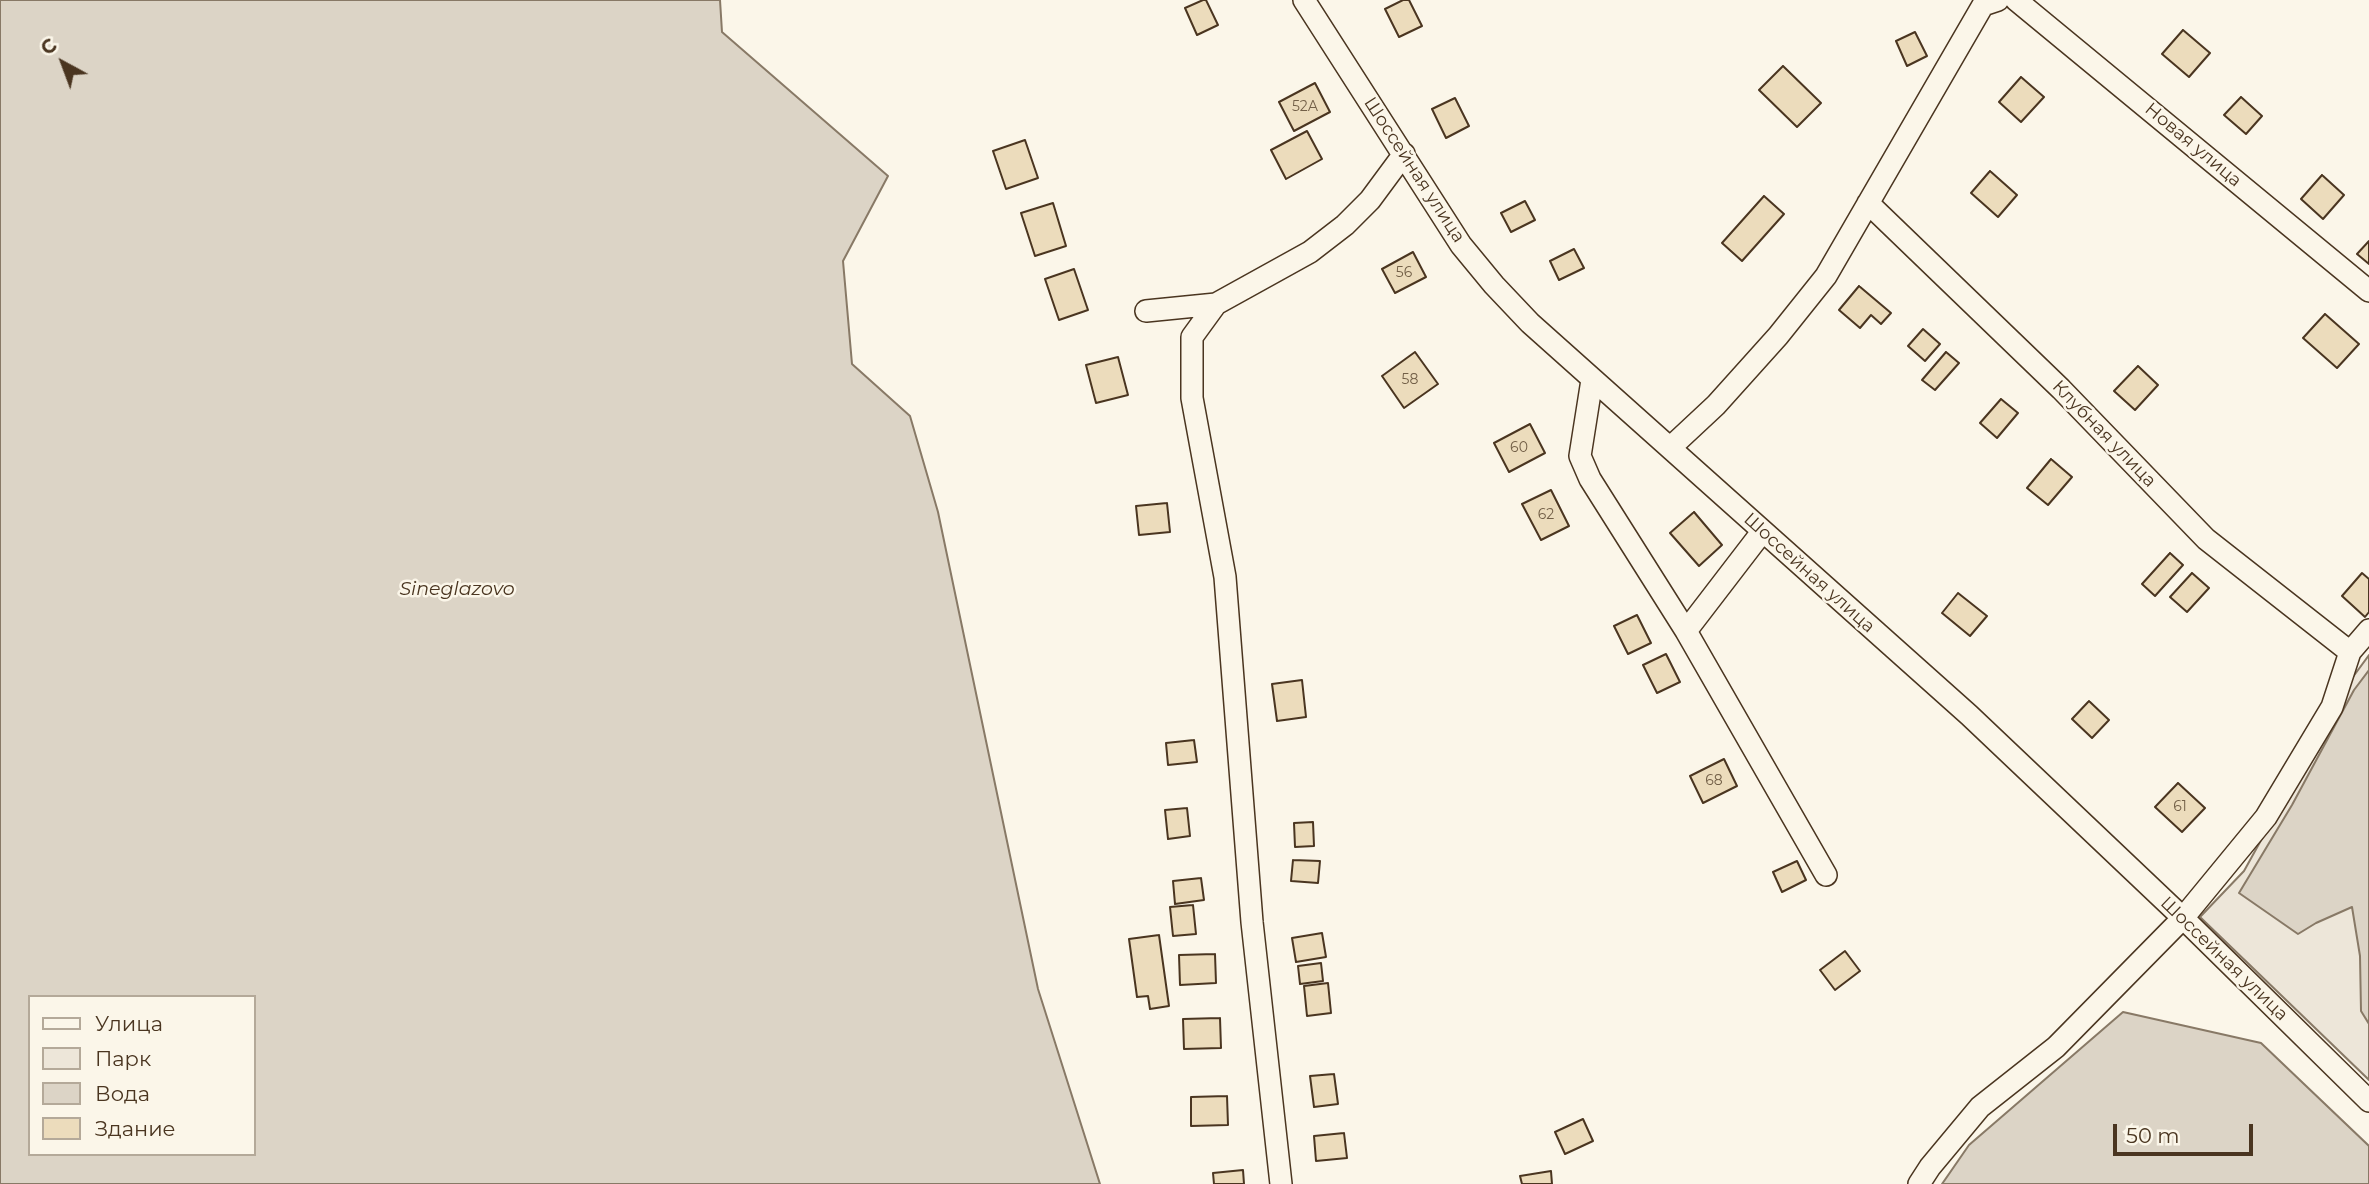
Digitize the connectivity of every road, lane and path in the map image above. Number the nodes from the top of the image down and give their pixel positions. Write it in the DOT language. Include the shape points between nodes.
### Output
graph roads {
  1 [pos="1304,0"];
  2 [pos="2016,0"];
  3 [pos="1988,2"];
  4 [pos="1404,154"];
  5 [pos="1868,203"];
  6 [pos="2369,291"];
  7 [pos="1216,304"];
  8 [pos="1146,312"];
  9 [pos="1592,380"];
  10 [pos="1671,447"];
  11 [pos="1762,532"];
  12 [pos="2369,630"];
  13 [pos="1686,631"];
  14 [pos="2350,652"];
  15 [pos="1826,875"];
  16 [pos="2183,918"];
  17 [pos="2369,1101"];
  18 [pos="1281,1184"];
  19 [pos="1919,1184"];
  1 -- 4 [label="street, Шоссейная улица"];
  2 -- 6 [label="street, Новая улица"];
  3 -- 5 [label="street"];
  4 -- 7 [label="street" via="1345,226 1310,252"];
  4 -- 9 [label="street, Шоссейная улица" via="1461,245 1494,285"];
  5 -- 10 [label="street" via="1826,276 1786,326 1716,405"];
  5 -- 14 [label="street, Клубная улица" via="2061,389 2206,539"];
  7 -- 8 [label="street"];
  7 -- 18 [label="street" via="1192,337 1192,398 1226,577 1252,922"];
  9 -- 10 [label="street, Шоссейная улица"];
  9 -- 13 [label="street" via="1580,456"];
  10 -- 11 [label="street, Шоссейная улица"];
  11 -- 13 [label="street"];
  11 -- 16 [label="street, Шоссейная улица" via="1969,715"];
  12 -- 14 [label="street"];
  13 -- 15 [label="street"];
  14 -- 16 [label="street" via="2332,707 2266,817"];
  16 -- 17 [label="street, Шоссейная улица"];
  16 -- 19 [label="street" via="2056,1047 1980,1107"];
}
